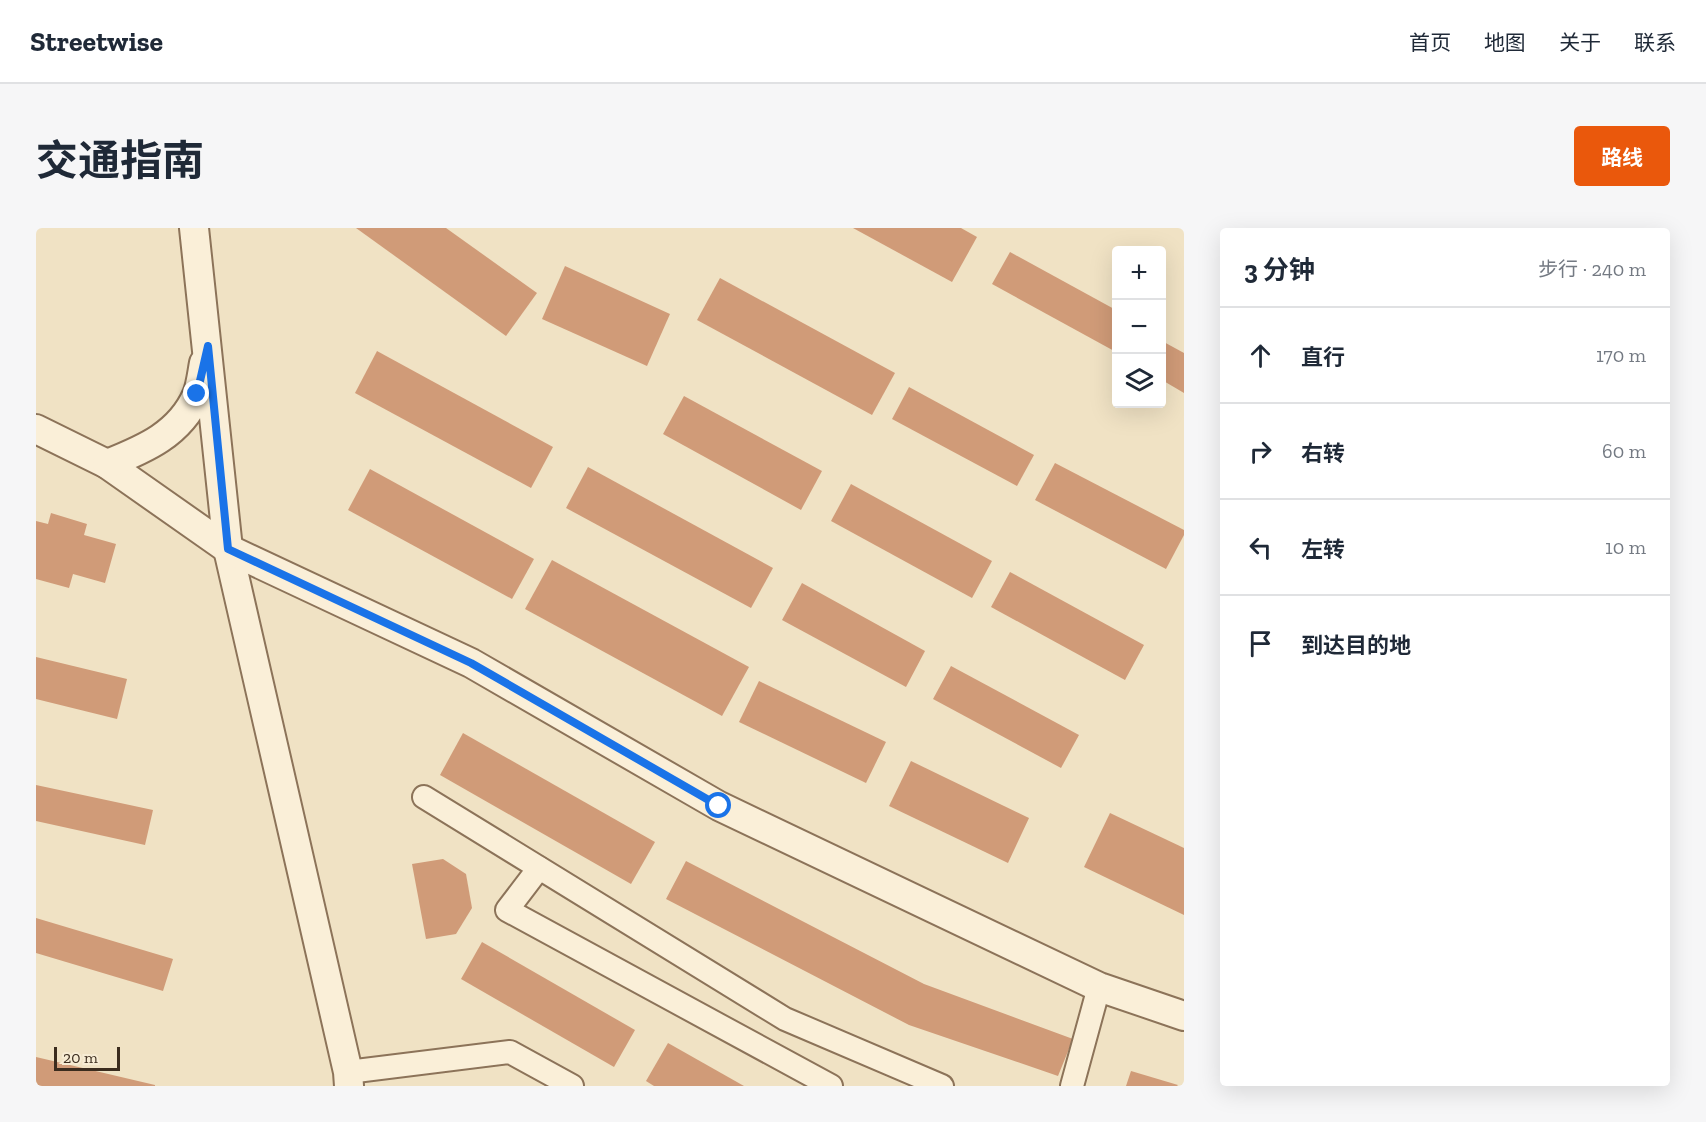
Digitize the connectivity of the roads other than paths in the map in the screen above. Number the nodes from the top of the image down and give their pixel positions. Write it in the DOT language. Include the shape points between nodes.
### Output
graph roads {
  1 [pos="194,228"];
  2 [pos="208,346"];
  3 [pos="36,429"];
  4 [pos="107,464"];
  5 [pos="228,549"];
  6 [pos="424,797"];
  7 [pos="539,868"];
  8 [pos="1099,987"];
  9 [pos="1184,1016"];
  10 [pos="348,1079"];
  11 [pos="572,1086"];
  12 [pos="831,1086"];
  13 [pos="942,1086"];
  14 [pos="1072,1086"];
  1 -- 2 [label="street"];
  2 -- 4 [label="street" via="197,394 179,424 140,451"];
  2 -- 5 [label="street"];
  3 -- 4 [label="street"];
  4 -- 5 [label="street"];
  5 -- 8 [label="street" via="471,663 719,806"];
  5 -- 10 [label="street"];
  6 -- 7 [label="street"];
  7 -- 12 [label="street" via="507,910"];
  7 -- 13 [label="street" via="785,1019"];
  8 -- 9 [label="street"];
  8 -- 14 [label="street"];
  10 -- 11 [label="street" via="510,1052"];
}
